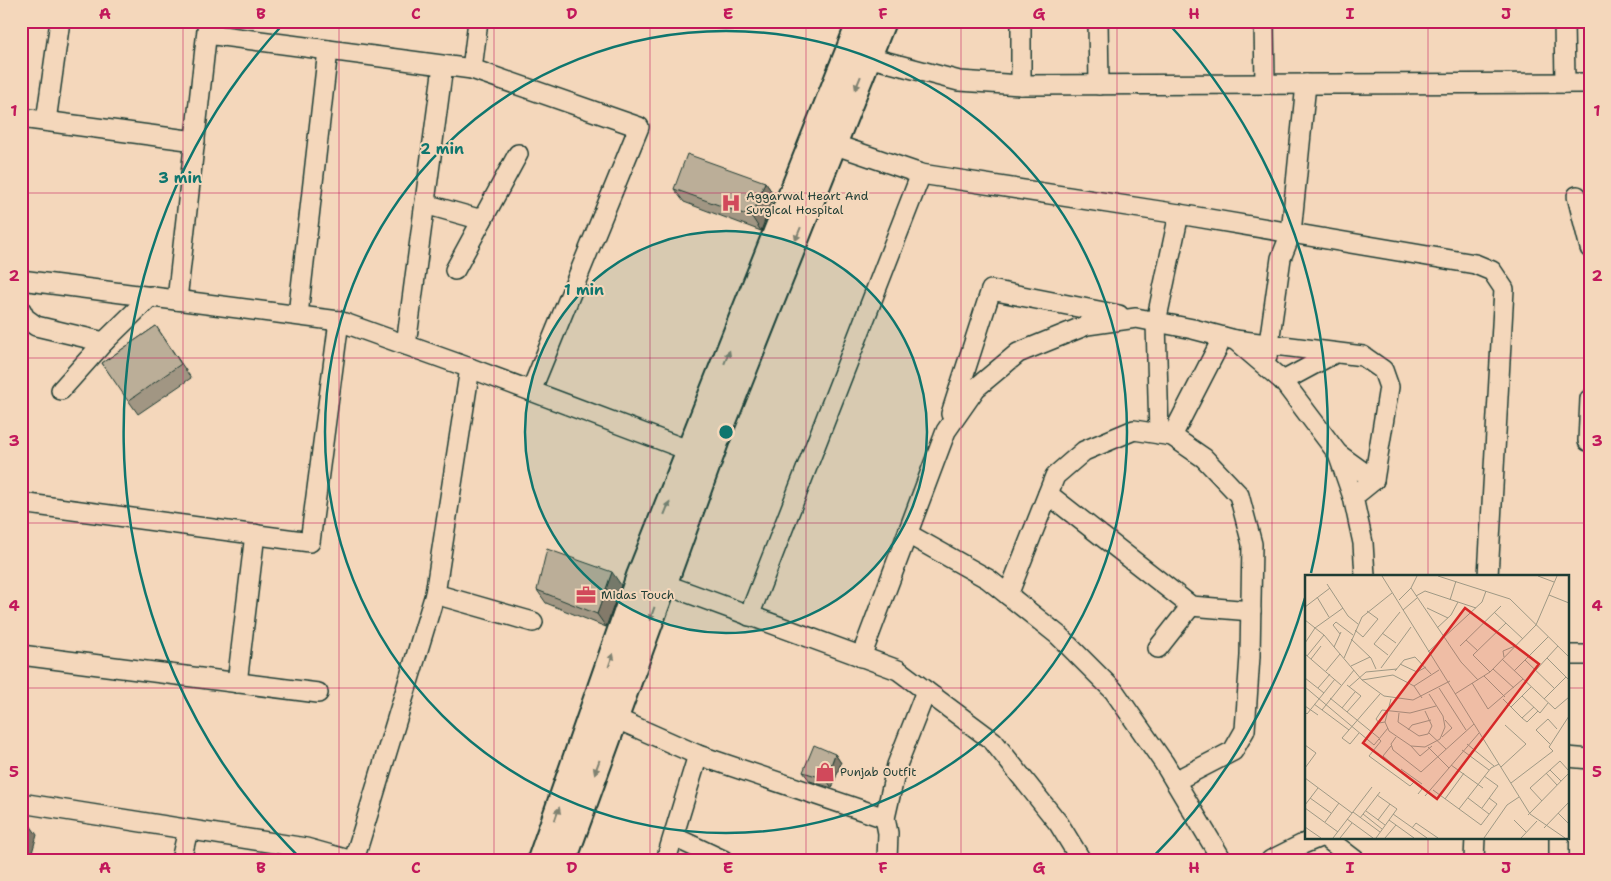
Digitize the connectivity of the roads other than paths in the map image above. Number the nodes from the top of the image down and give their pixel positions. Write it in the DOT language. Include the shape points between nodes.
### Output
graph roads {
  1 [pos="60,21"];
  2 [pos="478,21"];
  3 [pos="861,21"];
  4 [pos="882,21"];
  5 [pos="1021,21"];
  6 [pos="1098,21"];
  7 [pos="1264,21"];
  8 [pos="1564,21"];
  9 [pos="208,28"];
  10 [pos="328,50"];
  11 [pos="868,57"];
  12 [pos="443,66"];
  13 [pos="472,69"];
  14 [pos="1590,83"];
  15 [pos="1265,84"];
  16 [pos="1306,84"];
  17 [pos="1565,84"];
  18 [pos="1021,85"];
  19 [pos="1098,85"];
  20 [pos="21,118"];
  21 [pos="46,121"];
  22 [pos="195,141"];
  23 [pos="833,144"];
  24 [pos="518,154"];
  25 [pos="921,174"];
  26 [pos="1577,196"];
  27 [pos="425,204"];
  28 [pos="1179,214"];
  29 [pos="482,220"];
  30 [pos="1291,233"];
  31 [pos="1590,248"];
  32 [pos="455,270"];
  33 [pos="21,280"];
  34 [pos="151,296"];
  35 [pos="177,300"];
  36 [pos="21,310"];
  37 [pos="298,315"];
  38 [pos="1136,318"];
  39 [pos="339,321"];
  40 [pos="1156,322"];
  41 [pos="1229,338"];
  42 [pos="104,342"];
  43 [pos="1269,344"];
  44 [pos="406,345"];
  45 [pos="1335,353"];
  46 [pos="1266,366"];
  47 [pos="470,368"];
  48 [pos="1283,381"];
  49 [pos="61,390"];
  50 [pos="531,390"];
  51 [pos="1590,400"];
  52 [pos="946,432"];
  53 [pos="1166,435"];
  54 [pos="1588,441"];
  55 [pos="699,454"];
  56 [pos="1338,454"];
  57 [pos="1374,480"];
  58 [pos="1048,494"];
  59 [pos="1353,497"];
  60 [pos="21,503"];
  61 [pos="255,534"];
  62 [pos="908,534"];
  63 [pos="1365,575"];
  64 [pos="1488,575"];
  65 [pos="652,580"];
  66 [pos="435,594"];
  67 [pos="1008,595"];
  68 [pos="1191,606"];
  69 [pos="1250,611"];
  70 [pos="749,616"];
  71 [pos="533,622"];
  72 [pos="1158,648"];
  73 [pos="21,655"];
  74 [pos="1568,655"];
  75 [pos="1590,655"];
  76 [pos="862,657"];
  77 [pos="237,683"];
  78 [pos="926,691"];
  79 [pos="318,693"];
  80 [pos="615,718"];
  81 [pos="698,755"];
  82 [pos="1568,758"];
  83 [pos="1590,759"];
  84 [pos="1175,781"];
  85 [pos="21,804"];
  86 [pos="885,818"];
  87 [pos="188,830"];
  88 [pos="674,837"];
  89 [pos="1318,838"];
  90 [pos="1325,838"];
  91 [pos="1475,838"];
  92 [pos="1560,838"];
  93 [pos="182,860"];
  94 [pos="349,860"];
  95 [pos="354,860"];
  96 [pos="541,860"];
  97 [pos="562,860"];
  98 [pos="666,860"];
  99 [pos="723,860"];
  100 [pos="888,860"];
  101 [pos="1081,860"];
  102 [pos="1222,860"];
  103 [pos="1271,860"];
  104 [pos="1356,860"];
  105 [pos="1474,860"];
  106 [pos="1559,860"];
  1 -- 21 [label="street"];
  2 -- 13 [label="street"];
  55 -- 3 [label="main road, one-way"];
  4 -- 11 [label="main road"];
  5 -- 18 [label="street"];
  6 -- 19 [label="street"];
  7 -- 15 [label="street"];
  8 -- 17 [label="street"];
  9 -- 10 [label="street"];
  9 -- 22 [label="street"];
  10 -- 12 [label="street"];
  10 -- 37 [label="street"];
  11 -- 18 [label="street" via="959,81"];
  11 -- 23 [label="main road, one-way"];
  12 -- 13 [label="street"];
  12 -- 27 [label="street"];
  13 -- 50 [label="street" via="639,127"];
  14 -- 17 [label="street"];
  15 -- 16 [label="street"];
  15 -- 19 [label="street"];
  16 -- 17 [label="street"];
  16 -- 30 [label="street"];
  18 -- 19 [label="street"];
  20 -- 21 [label="street"];
  21 -- 22 [label="street"];
  22 -- 35 [label="street"];
  23 -- 25 [label="street"];
  23 -- 55 [label="main road, one-way"];
  24 -- 29 [label="street"];
  25 -- 28 [label="street"];
  25 -- 70 [label="street"];
  26 -- 31 [label="street"];
  27 -- 29 [label="street"];
  27 -- 44 [label="street"];
  28 -- 30 [label="street"];
  28 -- 40 [label="street"];
  29 -- 32 [label="street"];
  30 -- 43 [label="street" via="1281,258"];
  30 -- 64 [label="street" via="1475,264 1492,271 1504,289"];
  33 -- 34 [label="street"];
  34 -- 35 [label="street"];
  34 -- 42 [label="street"];
  35 -- 37 [label="street"];
  36 -- 42 [label="street" via="25,318 36,326"];
  37 -- 39 [label="street"];
  38 -- 40 [label="street"];
  38 -- 52 [label="street" via="1087,325 1018,353 976,388"];
  38 -- 52 [label="street" via="991,290"];
  39 -- 44 [label="street"];
  39 -- 61 [label="street" via="310,542"];
  40 -- 41 [label="street"];
  40 -- 53 [label="street"];
  41 -- 43 [label="street"];
  41 -- 46 [label="street"];
  41 -- 53 [label="street"];
  42 -- 49 [label="street"];
  43 -- 45 [label="street"];
  43 -- 46 [label="street"];
  44 -- 47 [label="street"];
  45 -- 48 [label="street"];
  45 -- 57 [label="street" via="1363,356 1383,370 1389,387"];
  46 -- 48 [label="street"];
  47 -- 50 [label="street"];
  47 -- 66 [label="street"];
  48 -- 56 [label="street"];
  50 -- 55 [label="street"];
  51 -- 54 [label="street"];
  52 -- 62 [label="street"];
  53 -- 58 [label="street" via="1134,430 1084,451 1055,476"];
  53 -- 69 [label="street" via="1204,458 1239,495 1252,544"];
  55 -- 65 [label="main road"];
  56 -- 57 [label="street"];
  56 -- 59 [label="street"];
  57 -- 59 [label="street"];
  58 -- 67 [label="street"];
  58 -- 68 [label="street"];
  59 -- 63 [label="street" via="1363,543"];
  60 -- 61 [label="street"];
  61 -- 77 [label="street"];
  62 -- 67 [label="street" via="988,579"];
  62 -- 76 [label="street"];
  65 -- 70 [label="street"];
  65 -- 80 [label="main road, one-way"];
  96 -- 65 [label="main road, one-way"];
  66 -- 71 [label="street"];
  66 -- 95 [label="street"];
  67 -- 84 [label="street" via="1058,635 1114,692"];
  68 -- 69 [label="street"];
  68 -- 72 [label="street"];
  69 -- 84 [label="street" via="1245,730 1233,751"];
  70 -- 76 [label="street"];
  73 -- 77 [label="street"];
  74 -- 75 [label="street"];
  76 -- 78 [label="street" via="898,670"];
  77 -- 79 [label="street"];
  78 -- 86 [label="street" via="897,766"];
  78 -- 101 [label="street" via="993,741 1059,824"];
  80 -- 81 [label="street"];
  80 -- 97 [label="main road, one-way"];
  81 -- 86 [label="street"];
  81 -- 88 [label="street"];
  82 -- 83 [label="street"];
  84 -- 102 [label="street"];
  85 -- 87 [label="street"];
  86 -- 100 [label="street"];
  87 -- 93 [label="street"];
  87 -- 94 [label="street" via="306,848"];
  88 -- 98 [label="street"];
  88 -- 99 [label="street"];
  89 -- 103 [label="street"];
  90 -- 104 [label="street"];
  91 -- 105 [label="street"];
  92 -- 106 [label="street"];
}
